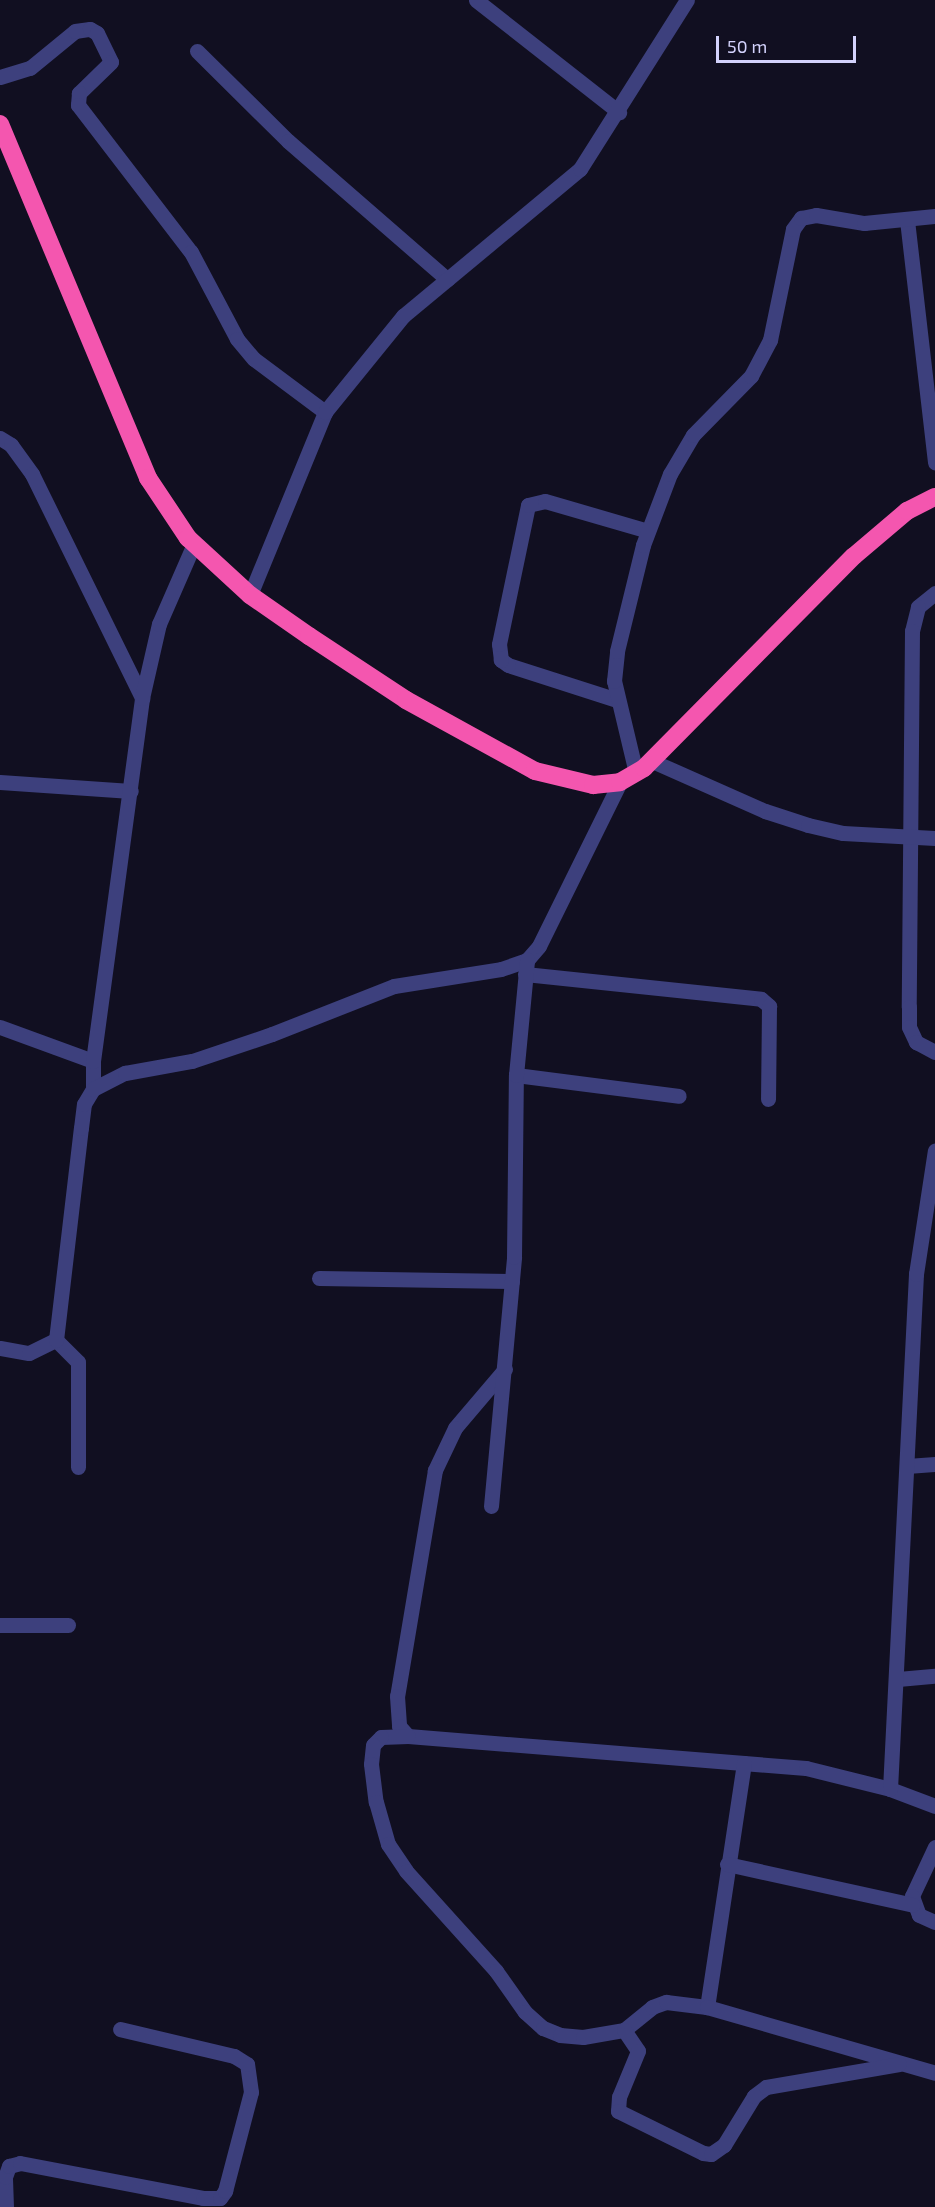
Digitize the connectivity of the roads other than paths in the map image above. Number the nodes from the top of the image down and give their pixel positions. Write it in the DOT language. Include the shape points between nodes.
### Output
graph roads {
  1 [pos="476,0"];
  2 [pos="687,0"];
  3 [pos="197,51"];
  4 [pos="0,77"];
  5 [pos="619,112"];
  6 [pos="0,124"];
  7 [pos="935,216"];
  8 [pos="907,220"];
  9 [pos="447,279"];
  10 [pos="325,412"];
  11 [pos="0,438"];
  12 [pos="935,462"];
  13 [pos="935,497"];
  14 [pos="648,531"];
  15 [pos="194,544"];
  16 [pos="935,592"];
  17 [pos="250,595"];
  18 [pos="142,698"];
  19 [pos="617,700"];
  20 [pos="652,761"];
  21 [pos="636,773"];
  22 [pos="0,782"];
  23 [pos="620,782"];
  24 [pos="131,791"];
  25 [pos="910,837"];
  26 [pos="935,838"];
  27 [pos="526,967"];
  28 [pos="0,1027"];
  29 [pos="935,1052"];
  30 [pos="93,1061"];
  31 [pos="516,1075"];
  32 [pos="93,1089"];
  33 [pos="679,1096"];
  34 [pos="768,1099"];
  35 [pos="935,1150"];
  36 [pos="319,1278"];
  37 [pos="512,1281"];
  38 [pos="56,1340"];
  39 [pos="0,1348"];
  40 [pos="505,1369"];
  41 [pos="935,1464"];
  42 [pos="907,1466"];
  43 [pos="78,1467"];
  44 [pos="491,1506"];
  45 [pos="0,1625"];
  46 [pos="68,1625"];
  47 [pos="935,1676"];
  48 [pos="898,1679"];
  49 [pos="408,1736"];
  50 [pos="744,1763"];
  51 [pos="890,1789"];
  52 [pos="935,1806"];
  53 [pos="935,1846"];
  54 [pos="727,1864"];
  55 [pos="913,1905"];
  56 [pos="935,1922"];
  57 [pos="707,2007"];
  58 [pos="120,2029"];
  59 [pos="624,2030"];
  60 [pos="903,2063"];
  61 [pos="935,2073"];
  62 [pos="6,2207"];
  1 -- 5 [label="street"];
  2 -- 5 [label="street"];
  3 -- 9 [label="street" via="288,141"];
  4 -- 10 [label="street" via="30,68 75,31 90,29 97,33 111,62 79,93 78,105 191,252 237,339 254,360"];
  5 -- 9 [label="street" via="580,169"];
  6 -- 15 [label="highway" via="148,478"];
  7 -- 8 [label="street"];
  8 -- 12 [label="street"];
  8 -- 14 [label="street" via="864,223 816,214 801,218 793,230 770,340 751,376 693,435 670,474"];
  9 -- 10 [label="street" via="403,316"];
  10 -- 17 [label="street"];
  11 -- 18 [label="street" via="32,474"];
  13 -- 20 [label="highway" via="908,511 854,556"];
  14 -- 19 [label="street" via="617,651"];
  14 -- 19 [label="street" via="545,501 528,505 499,644 501,660 508,665"];
  15 -- 17 [label="highway"];
  15 -- 18 [label="street" via="159,624"];
  16 -- 25 [label="street" via="918,607 912,631"];
  17 -- 23 [label="highway" via="406,700 525,766 593,785"];
  18 -- 24 [label="street"];
  19 -- 21 [label="street"];
  20 -- 21 [label="highway"];
  20 -- 25 [label="street" via="765,811 808,825"];
  21 -- 23 [label="highway"];
  22 -- 24 [label="street"];
  23 -- 27 [label="street"];
  24 -- 30 [label="street" via="108,929"];
  25 -- 26 [label="street"];
  25 -- 29 [label="street" via="909,1027 916,1042"];
  27 -- 31 [label="street"];
  27 -- 32 [label="street" via="394,986 272,1034 192,1061 125,1073"];
  27 -- 34 [label="street" via="760,999 769,1006"];
  28 -- 30 [label="street"];
  30 -- 32 [label="street"];
  31 -- 33 [label="street"];
  31 -- 37 [label="street" via="518,1196"];
  32 -- 38 [label="street" via="84,1104"];
  35 -- 42 [label="street" via="916,1274"];
  36 -- 37 [label="street"];
  37 -- 40 [label="street"];
  38 -- 39 [label="street" via="29,1353"];
  38 -- 43 [label="street" via="78,1362"];
  40 -- 44 [label="street"];
  40 -- 49 [label="street" via="455,1428 435,1470 397,1696 399,1726"];
  41 -- 42 [label="street"];
  42 -- 48 [label="street"];
  45 -- 46 [label="street"];
  47 -- 48 [label="street"];
  48 -- 51 [label="street"];
  49 -- 50 [label="street"];
  49 -- 59 [label="street" via="376,1740 371,1764 388,1844 406,1871 472,1942 525,2012 543,2028 560,2035 583,2037"];
  50 -- 51 [label="street" via="806,1768"];
  50 -- 54 [label="street"];
  51 -- 52 [label="street"];
  53 -- 55 [label="street" via="915,1886"];
  54 -- 55 [label="street"];
  54 -- 57 [label="street"];
  55 -- 56 [label="street" via="919,1915"];
  57 -- 59 [label="street" via="666,2002 652,2007"];
  57 -- 60 [label="street"];
  58 -- 62 [label="street" via="234,2056 247,2064 250,2092 225,2191 220,2198 203,2198 20,2163 9,2166 5,2177"];
  59 -- 60 [label="street" via="638,2051 619,2097 618,2111 703,2153 717,2151 724,2145 754,2096 766,2087"];
  60 -- 61 [label="street"];
}
